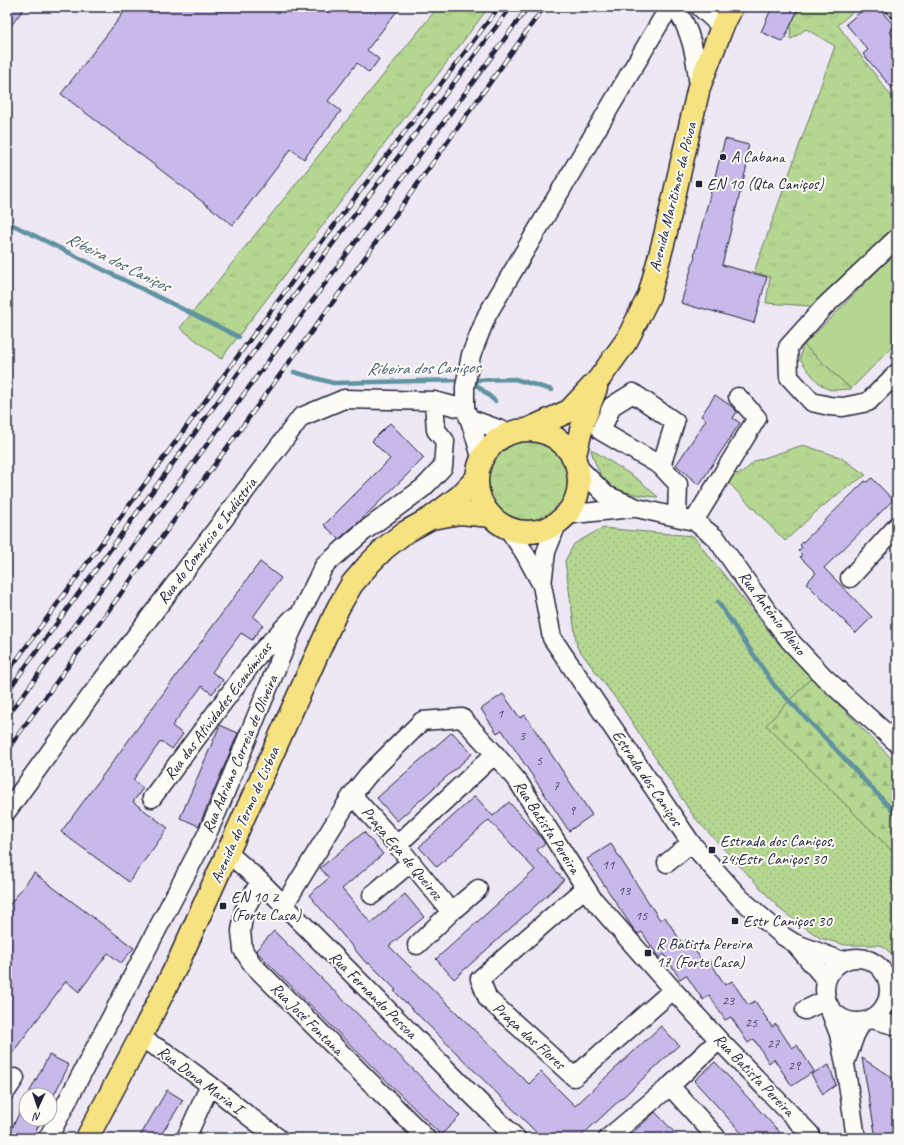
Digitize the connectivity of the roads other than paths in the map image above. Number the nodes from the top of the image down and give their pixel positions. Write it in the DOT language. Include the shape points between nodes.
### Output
graph roads {
  1 [pos="672,7"];
  2 [pos="700,7"];
  3 [pos="732,7"];
  4 [pos="722,27"];
  5 [pos="699,86"];
  6 [pos="897,238"];
  7 [pos="897,373"];
  8 [pos="599,379"];
  9 [pos="738,398"];
  10 [pos="434,401"];
  11 [pos="467,414"];
  12 [pos="519,431"];
  13 [pos="575,462"];
  14 [pos="661,466"];
  15 [pos="479,469"];
  16 [pos="637,508"];
  17 [pos="677,517"];
  18 [pos="431,518"];
  19 [pos="561,520"];
  20 [pos="694,521"];
  21 [pos="499,522"];
  22 [pos="897,526"];
  23 [pos="850,578"];
  24 [pos="542,585"];
  25 [pos="303,608"];
  26 [pos="897,743"];
  27 [pos="495,754"];
  28 [pos="352,795"];
  29 [pos="152,798"];
  30 [pos="7,811"];
  31 [pos="217,812"];
  32 [pos="241,823"];
  33 [pos="691,843"];
  34 [pos="397,844"];
  35 [pos="228,853"];
  36 [pos="411,862"];
  37 [pos="667,863"];
  38 [pos="260,881"];
  39 [pos="586,888"];
  40 [pos="478,889"];
  41 [pos="372,895"];
  42 [pos="284,904"];
  43 [pos="451,912"];
  44 [pos="794,943"];
  45 [pos="417,945"];
  46 [pos="842,961"];
  47 [pos="826,980"];
  48 [pos="673,990"];
  49 [pos="827,1003"];
  50 [pos="892,1007"];
  51 [pos="805,1010"];
  52 [pos="867,1021"];
  53 [pos="897,1026"];
  54 [pos="140,1038"];
  55 [pos="719,1040"];
  56 [pos="845,1064"];
  57 [pos="210,1085"];
  58 [pos="670,1086"];
  59 [pos="48,1138"];
  60 [pos="87,1138"];
  61 [pos="186,1138"];
  62 [pos="278,1138"];
  63 [pos="426,1138"];
  64 [pos="516,1138"];
  65 [pos="608,1138"];
  66 [pos="717,1138"];
  67 [pos="810,1138"];
  68 [pos="856,1138"];
  1 -- 5 [label="street" via="681,16 695,52"];
  1 -- 11 [label="street" via="658,25 487,315 471,355 466,380"];
  2 -- 4 [label="street"];
  3 -- 4 [label="main road, Avenida Marítimos da Póvoa"];
  4 -- 5 [label="main road, Avenida Marítimos da Póvoa"];
  5 -- 8 [label="main road, Avenida Marítimos da Póvoa" via="649,296 627,340"];
  6 -- 7 [label="street" via="824,307 788,347 789,377 812,402 830,406 868,402"];
  8 -- 12 [label="main road, Avenida Marítimos da Póvoa" via="569,411"];
  8 -- 13 [label="main road, Avenida Marítimos da Póvoa" via="583,422"];
  9 -- 20 [label="street" via="756,418"];
  10 -- 11 [label="street, Rua do Comércio e Indústria"];
  10 -- 25 [label="street, Rua Adriano Correia de Oliveira" via="436,430 445,441 443,467 423,488 363,532 324,566"];
  10 -- 30 [label="street, Rua do Comércio e Indústria" via="344,399 301,417"];
  11 -- 12 [label="street, Rua do Comércio e Indústria"];
  11 -- 15 [label="street" via="475,440"];
  12 -- 13 [label="main road" via="548,434 565,445"];
  12 -- 15 [label="main road" via="492,443"];
  13 -- 16 [label="street, Rua António Aleixo" via="606,495"];
  13 -- 19 [label="main road" via="579,482 575,501"];
  14 -- 17 [label="street" via="678,484"];
  15 -- 18 [label="main road, Avenida do Termo de Lisboa" via="460,496"];
  15 -- 21 [label="main road" via="480,499"];
  16 -- 17 [label="street, Rua António Aleixo"];
  16 -- 19 [label="street, Rua António Aleixo" via="594,511"];
  17 -- 20 [label="street, Rua António Aleixo"];
  18 -- 21 [label="main road, Avenida do Termo de Lisboa" via="460,513"];
  18 -- 32 [label="main road, Avenida do Termo de Lisboa" via="404,533 385,548 352,584 338,608"];
  19 -- 21 [label="main road" via="546,528 526,532"];
  19 -- 24 [label="street, Estrada dos Caniços" via="546,552"];
  20 -- 26 [label="street, Rua António Aleixo" via="716,538 790,641 824,677"];
  21 -- 24 [label="street, Estrada dos Caniços" via="524,552"];
  22 -- 23 [label="street"];
  24 -- 33 [label="street, Estrada dos Caniços" via="552,638"];
  25 -- 29 [label="street, Rua das Atividades Económicas" via="259,654"];
  25 -- 31 [label="street, Rua Adriano Correia de Oliveira"];
  27 -- 28 [label="street, Rua Batista Pereira" via="462,718 422,721 368,775"];
  27 -- 34 [label="street"];
  27 -- 39 [label="street, Rua Batista Pereira" via="519,782"];
  28 -- 34 [label="street, Praça Eça de Queiroz"];
  28 -- 42 [label="street, Rua Batista Pereira"];
  31 -- 32 [label="street"];
  31 -- 59 [label="street, Rua Adriano Correia de Oliveira"];
  32 -- 35 [label="main road, Avenida do Termo de Lisboa"];
  33 -- 37 [label="street"];
  33 -- 44 [label="street, Estrada dos Caniços" via="740,898"];
  34 -- 36 [label="street, Praça Eça de Queiroz"];
  35 -- 38 [label="street, Rua Fernando Pessoa"];
  35 -- 54 [label="main road, Avenida do Termo de Lisboa"];
  36 -- 41 [label="street"];
  36 -- 43 [label="street, Praça Eça de Queiroz"];
  38 -- 42 [label="street, Rua Fernando Pessoa"];
  38 -- 63 [label="street, Rua José Fontana" via="244,911 241,931 246,955 253,965"];
  39 -- 48 [label="street, Rua Batista Pereira"];
  39 -- 48 [label="street, Praça das Flores" via="480,980 488,999 574,1077"];
  40 -- 43 [label="street, Praça Eça de Queiroz"];
  42 -- 64 [label="street, Rua Fernando Pessoa"];
  43 -- 45 [label="street, Praça Eça de Queiroz"];
  44 -- 46 [label="street, Estrada dos Caniços"];
  44 -- 47 [label="street, Estrada dos Caniços"];
  46 -- 47 [label="street" via="829,972"];
  46 -- 50 [label="street, Estrada dos Caniços" via="863,958 874,962 882,969 887,979"];
  47 -- 49 [label="street" via="824,988"];
  48 -- 55 [label="street, Rua Batista Pereira"];
  49 -- 51 [label="street"];
  49 -- 52 [label="street" via="842,1019 852,1022"];
  49 -- 56 [label="street" via="839,1034"];
  50 -- 52 [label="street, Estrada dos Caniços" via="884,1008"];
  52 -- 53 [label="street"];
  52 -- 56 [label="street, Estrada dos Caniços" via="855,1035"];
  54 -- 57 [label="street, Rua Dona Maria I" via="165,1052"];
  54 -- 60 [label="main road, Avenida do Termo de Lisboa"];
  55 -- 58 [label="street"];
  55 -- 67 [label="street, Rua Batista Pereira" via="810,1134"];
  56 -- 68 [label="street"];
  57 -- 61 [label="street"];
  57 -- 62 [label="street, Rua Dona Maria I"];
  58 -- 65 [label="street"];
  58 -- 66 [label="street"];
}
